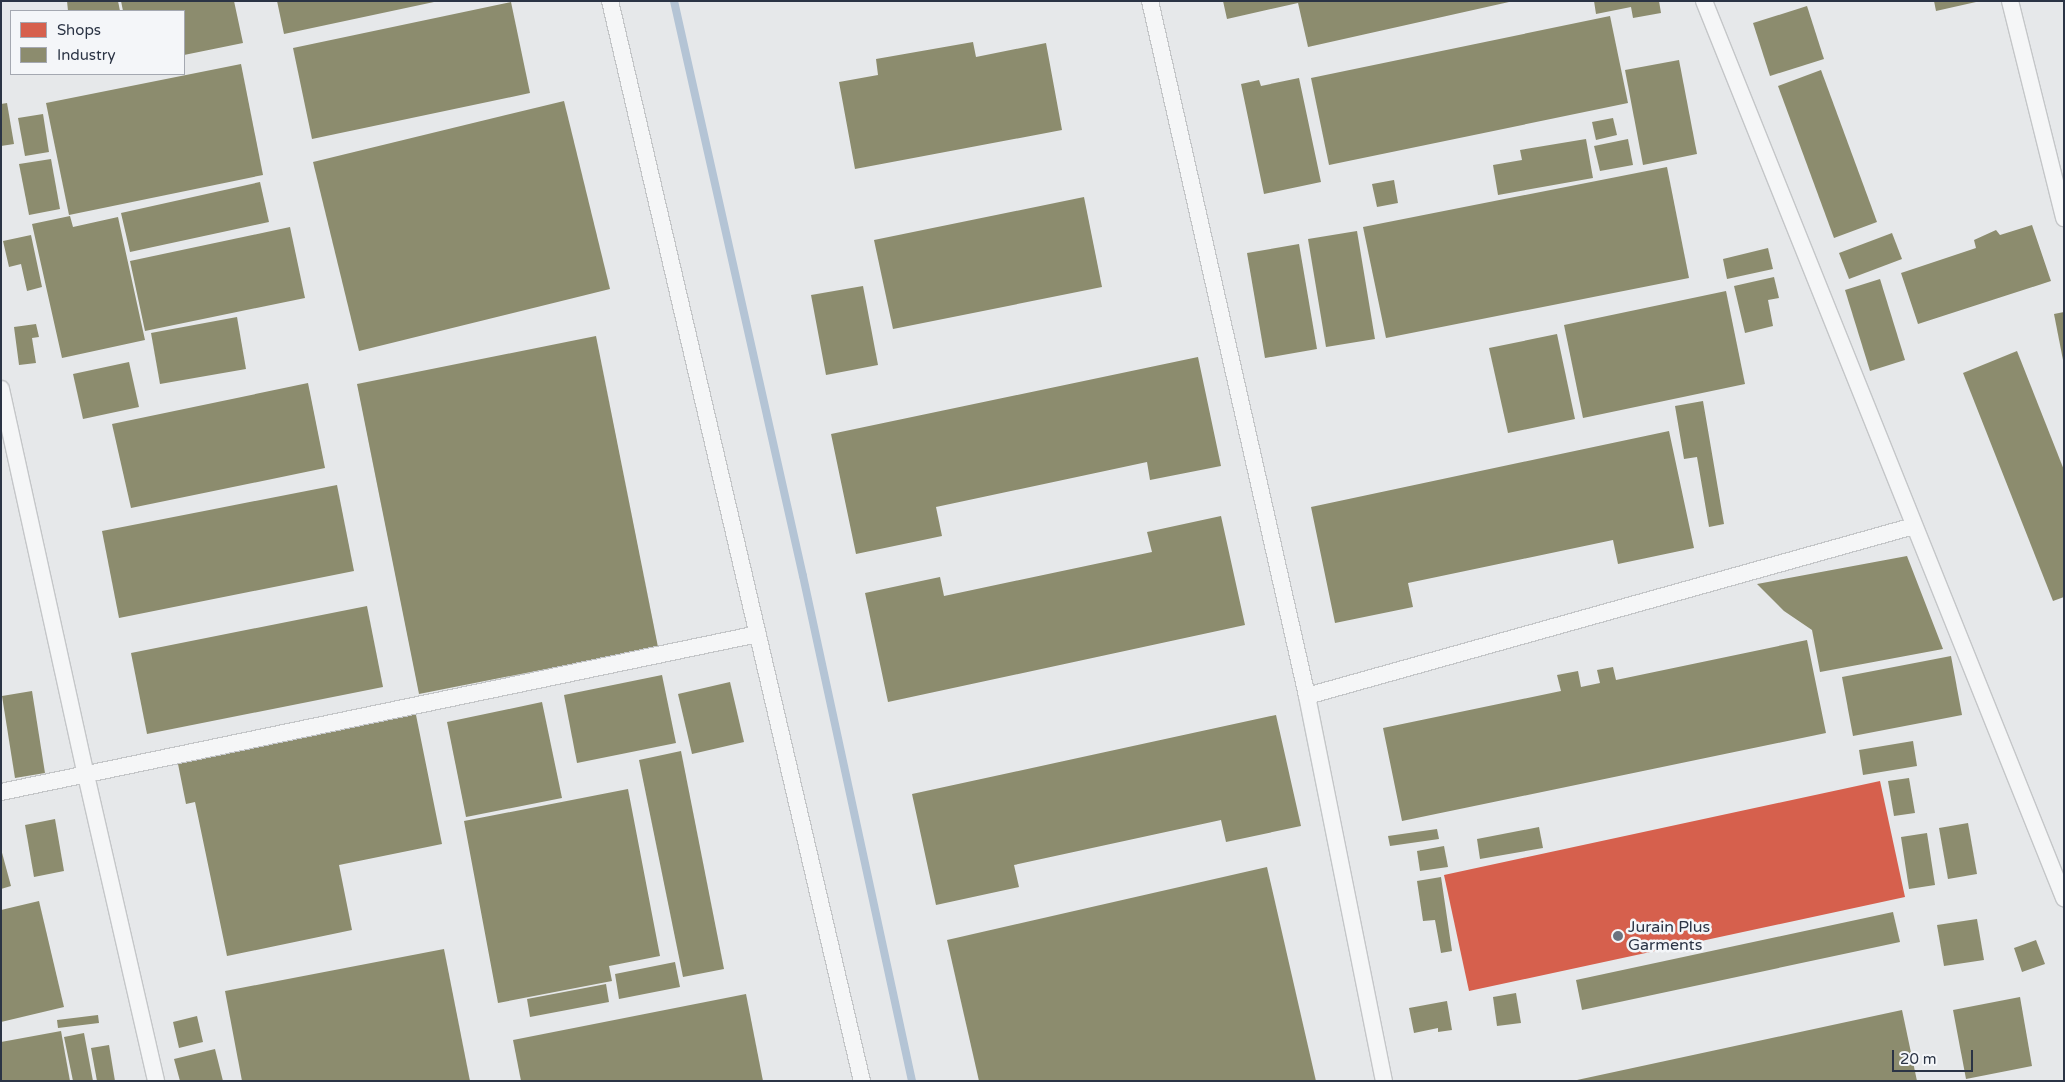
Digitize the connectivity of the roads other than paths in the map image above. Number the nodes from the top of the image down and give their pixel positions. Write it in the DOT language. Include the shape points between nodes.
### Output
graph roads {
  1 [pos="610,1"];
  2 [pos="1150,1"];
  3 [pos="1704,1"];
  4 [pos="2010,1"];
  5 [pos="2064,218"];
  6 [pos="1,388"];
  7 [pos="1914,526"];
  8 [pos="758,634"];
  9 [pos="1307,696"];
  10 [pos="86,775"];
  11 [pos="1,792"];
  12 [pos="2064,898"];
  13 [pos="156,1081"];
  14 [pos="862,1081"];
  15 [pos="1384,1081"];
  1 -- 8 [label="lane"];
  2 -- 9 [label="lane"];
  3 -- 7 [label="lane"];
  4 -- 5 [label="lane"];
  6 -- 10 [label="lane"];
  7 -- 9 [label="lane"];
  7 -- 12 [label="lane"];
  8 -- 10 [label="lane"];
  8 -- 14 [label="lane"];
  9 -- 15 [label="lane"];
  10 -- 11 [label="lane"];
  10 -- 13 [label="lane"];
}
